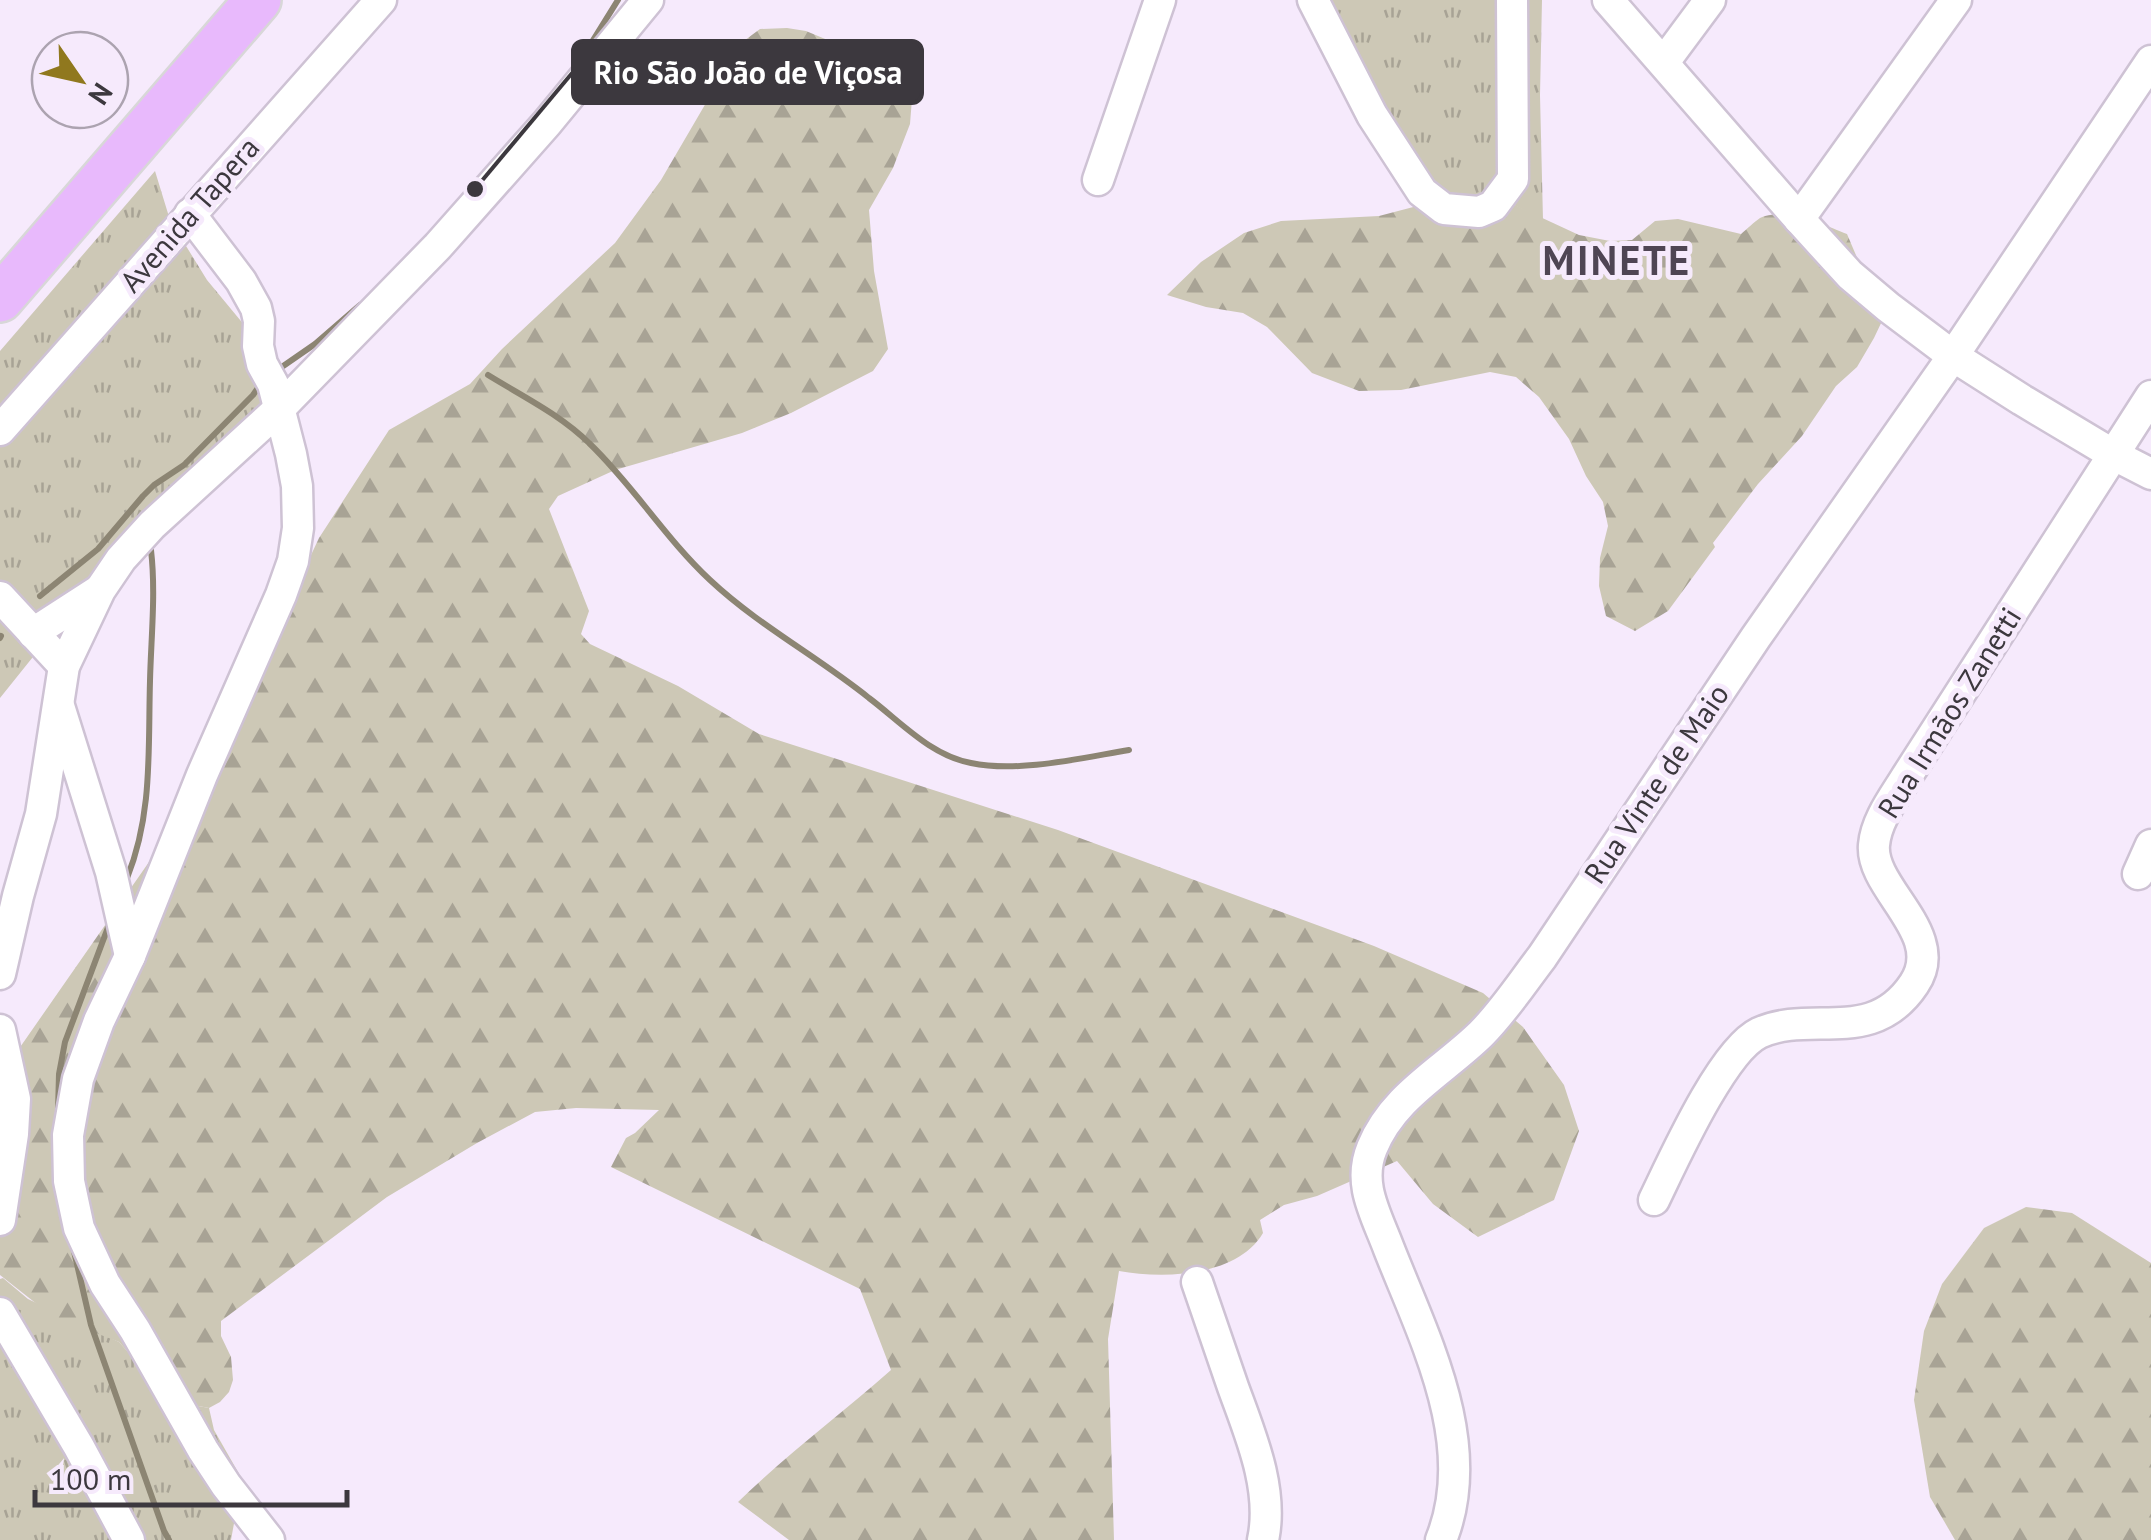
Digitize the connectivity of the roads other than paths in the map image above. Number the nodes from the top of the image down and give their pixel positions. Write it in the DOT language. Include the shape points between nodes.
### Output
graph roads {
  1 [pos="381,0"];
  2 [pos="648,0"];
  3 [pos="1160,0"];
  4 [pos="1313,0"];
  5 [pos="1512,0"];
  6 [pos="1608,0"];
  7 [pos="1710,0"];
  8 [pos="1956,0"];
  9 [pos="242,6"];
  10 [pos="2151,60"];
  11 [pos="1664,62"];
  12 [pos="1098,180"];
  13 [pos="190,214"];
  14 [pos="1799,219"];
  15 [pos="0,299"];
  16 [pos="1953,356"];
  17 [pos="272,386"];
  18 [pos="2151,396"];
  19 [pos="0,430"];
  20 [pos="2114,455"];
  21 [pos="2151,474"];
  22 [pos="100,590"];
  23 [pos="0,597"];
  24 [pos="33,632"];
  25 [pos="64,666"];
  26 [pos="58,704"];
  27 [pos="2151,845"];
  28 [pos="2138,874"];
  29 [pos="130,956"];
  30 [pos="0,974"];
  31 [pos="0,1030"];
  32 [pos="1654,1200"];
  33 [pos="0,1220"];
  34 [pos="1196,1282"];
  35 [pos="0,1312"];
  36 [pos="129,1540"];
  37 [pos="269,1540"];
  38 [pos="1263,1540"];
  39 [pos="1441,1540"];
  1 -- 13 [label="street, Avenida Tapera"];
  2 -- 17 [label="street" via="484,195 360,329"];
  3 -- 12 [label="street"];
  4 -- 5 [label="street" via="1372,115 1422,192 1444,210 1479,212 1494,206 1513,179"];
  6 -- 11 [label="street"];
  7 -- 11 [label="street"];
  8 -- 14 [label="street"];
  9 -- 15 [label="highway"];
  10 -- 16 [label="street, Rua Vinte de Maio"];
  11 -- 14 [label="street"];
  13 -- 17 [label="street" via="256,308 258,346"];
  13 -- 19 [label="street, Avenida Tapera"];
  14 -- 16 [label="street" via="1850,275"];
  16 -- 20 [label="street"];
  16 -- 39 [label="street, Rua Vinte de Maio" via="1542,957 1482,1033 1394,1108 1372,1146 1364,1181 1450,1426 1455,1474"];
  17 -- 22 [label="street"];
  17 -- 29 [label="street" via="297,486 293,561"];
  18 -- 20 [label="street, Rua Irmãos Zanetti"];
  20 -- 21 [label="street"];
  20 -- 32 [label="street, Rua Irmãos Zanetti" via="1883,816 1876,862 1920,939 1924,960 1916,982 1900,1001 1854,1023 1757,1034 1713,1086"];
  22 -- 24 [label="street"];
  22 -- 25 [label="street"];
  23 -- 24 [label="street"];
  24 -- 25 [label="street"];
  25 -- 26 [label="street"];
  26 -- 29 [label="street"];
  26 -- 30 [label="street" via="41,814"];
  27 -- 28 [label="street"];
  29 -- 37 [label="street" via="78,1079 68,1136 79,1228 203,1450"];
  31 -- 33 [label="street" via="16,1099"];
  34 -- 38 [label="street" via="1257,1456"];
  35 -- 36 [label="street"];
}
